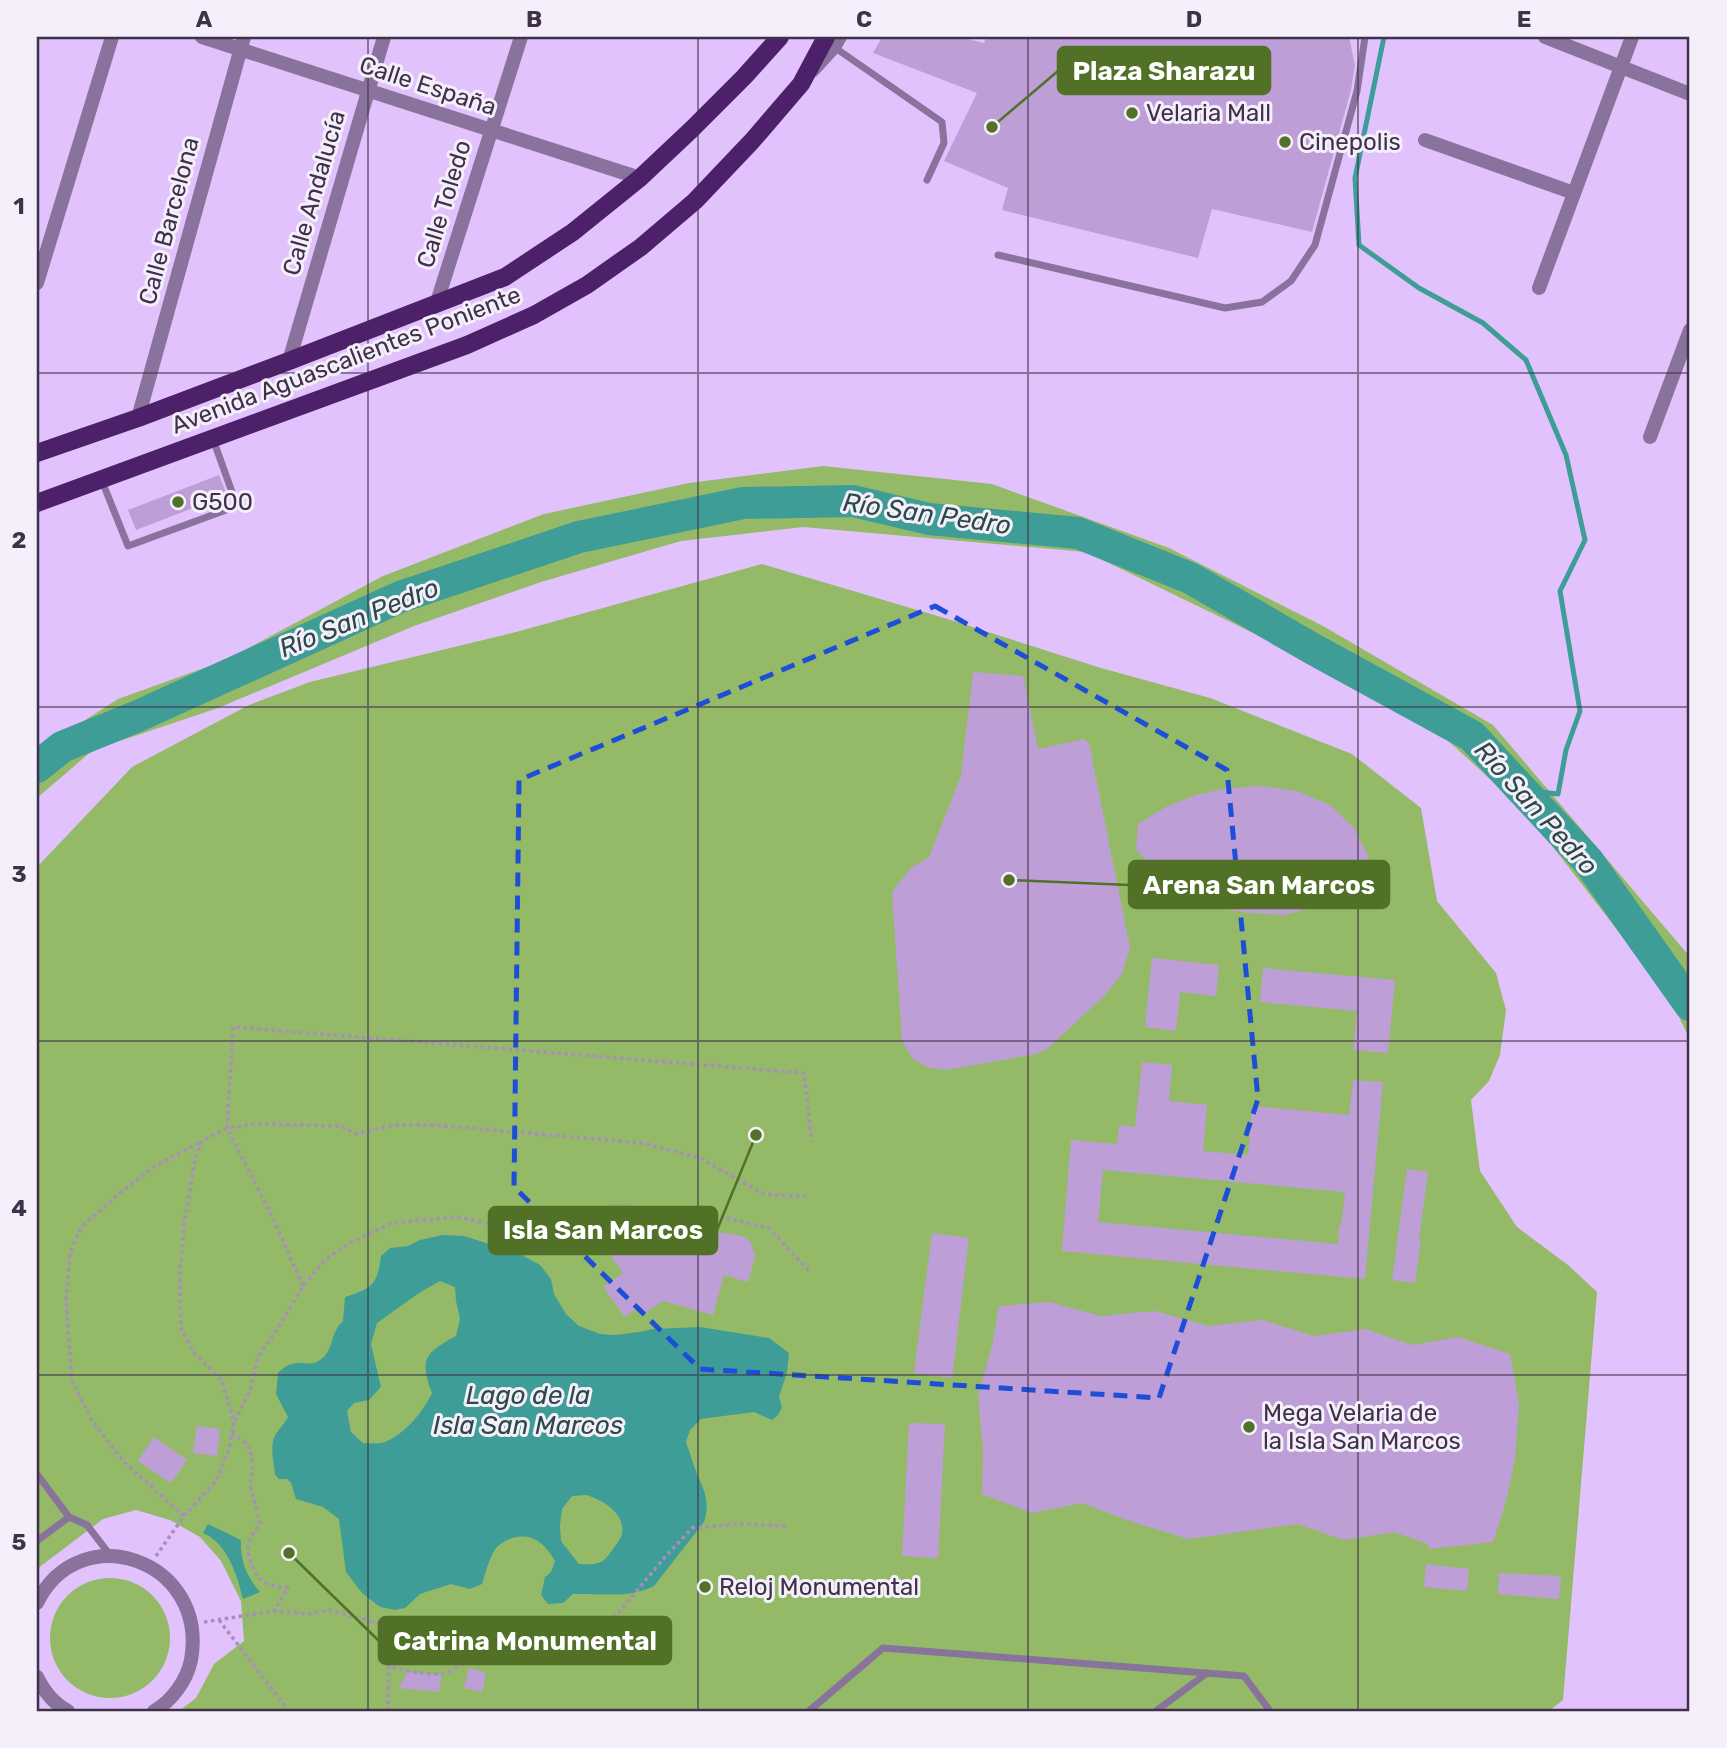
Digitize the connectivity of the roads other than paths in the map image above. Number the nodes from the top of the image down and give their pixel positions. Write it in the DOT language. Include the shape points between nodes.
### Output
graph roads {
  1 [pos="112,37"];
  2 [pos="202,37"];
  3 [pos="384,37"];
  4 [pos="521,37"];
  5 [pos="780,37"];
  6 [pos="1364,37"];
  7 [pos="1545,37"];
  8 [pos="1632,37"];
  9 [pos="834,40"];
  10 [pos="242,43"];
  11 [pos="1621,66"];
  12 [pos="368,90"];
  13 [pos="1690,94"];
  14 [pos="491,130"];
  15 [pos="1425,140"];
  16 [pos="640,178"];
  17 [pos="927,180"];
  18 [pos="1574,193"];
  19 [pos="998,255"];
  20 [pos="37,283"];
  21 [pos="1539,288"];
  22 [pos="436,305"];
  23 [pos="1690,330"];
  24 [pos="289,362"];
  25 [pos="138,418"];
  26 [pos="1650,437"];
  27 [pos="213,439"];
  28 [pos="37,453"];
  29 [pos="102,480"];
  30 [pos="37,503"];
  31 [pos="37,1474"];
  32 [pos="69,1517"];
  33 [pos="37,1541"];
  34 [pos="110,1556"];
  35 [pos="37,1603"];
  36 [pos="1207,1673"];
  37 [pos="37,1677"];
  38 [pos="171,1706"];
  39 [pos="68,1711"];
  40 [pos="154,1711"];
  41 [pos="809,1711"];
  42 [pos="1156,1711"];
  43 [pos="1270,1711"];
  1 -- 20 [label="street"];
  2 -- 10 [label="street, Calle España"];
  3 -- 12 [label="street, Calle Andalucía"];
  4 -- 14 [label="street, Calle Toledo"];
  5 -- 16 [label="main road, Avenida Aguascalientes Poniente"];
  6 -- 19 [label="lane" via="1357,91 1315,245 1291,281 1262,302 1225,308"];
  7 -- 11 [label="street"];
  8 -- 11 [label="street"];
  9 -- 17 [label="lane" via="942,122 944,143"];
  9 -- 27 [label="main road, Avenida Aguascalientes Poniente" via="752,141 695,201 587,285 467,345"];
  10 -- 12 [label="street, Calle España"];
  10 -- 25 [label="street, Calle Barcelona"];
  11 -- 13 [label="street"];
  11 -- 18 [label="street"];
  12 -- 14 [label="street, Calle España"];
  12 -- 24 [label="street, Calle Andalucía"];
  14 -- 16 [label="street, Calle España"];
  14 -- 22 [label="street, Calle Toledo"];
  15 -- 18 [label="street"];
  16 -- 22 [label="main road, Avenida Aguascalientes Poniente" via="573,232 505,277"];
  18 -- 21 [label="street"];
  22 -- 24 [label="main road, Avenida Aguascalientes Poniente"];
  23 -- 26 [label="street"];
  24 -- 25 [label="main road, Avenida Aguascalientes Poniente"];
  25 -- 28 [label="main road, Avenida Aguascalientes Poniente"];
  27 -- 29 [label="main road, Avenida Aguascalientes Poniente"];
  27 -- 29 [label="lane" via="237,506 128,546"];
  29 -- 30 [label="main road, Avenida Aguascalientes Poniente"];
  31 -- 32 [label="lane"];
  32 -- 33 [label="lane"];
  32 -- 34 [label="lane" via="87,1525"];
  34 -- 35 [label="street" via="84,1560 61,1573"];
  34 -- 38 [label="street" via="136,1560 160,1572 179,1591 190,1615 194,1642 190,1668"];
  36 -- 41 [label="lane" via="883,1648"];
  36 -- 42 [label="lane"];
  36 -- 43 [label="lane" via="1244,1675"];
  37 -- 39 [label="street" via="43,1689"];
  38 -- 40 [label="street"];
}
